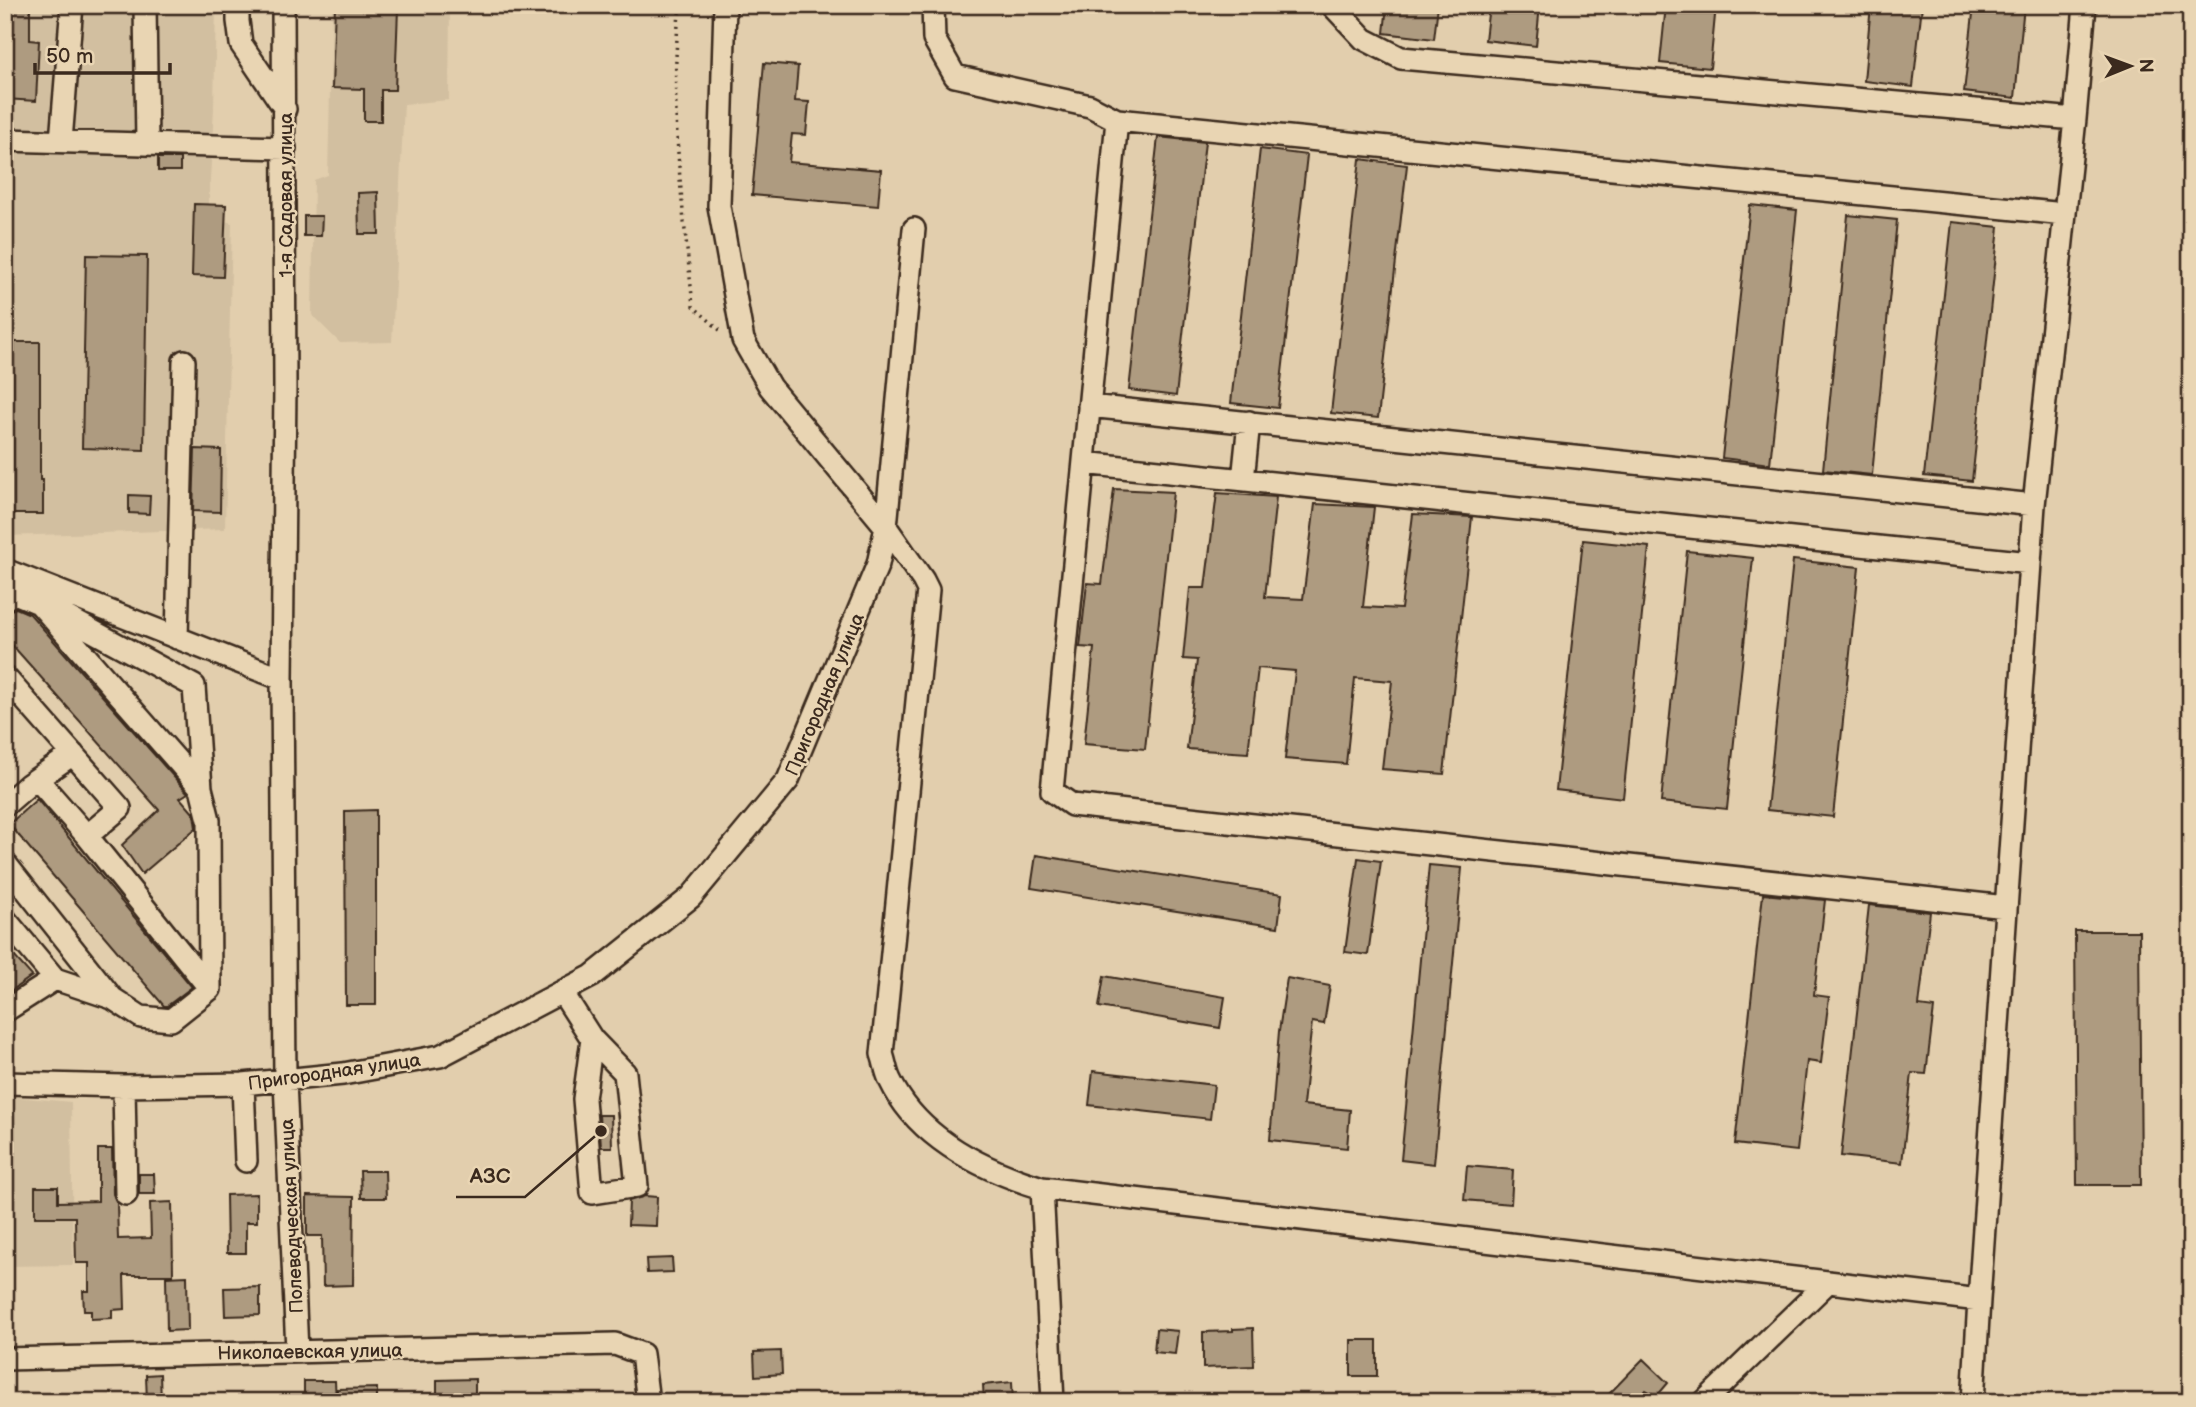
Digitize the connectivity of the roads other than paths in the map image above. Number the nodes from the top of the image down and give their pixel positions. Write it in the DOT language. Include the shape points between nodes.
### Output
graph roads {
  1 [pos="72,5"];
  2 [pos="145,5"];
  3 [pos="238,5"];
  4 [pos="284,5"];
  5 [pos="725,5"];
  6 [pos="933,5"];
  7 [pos="1332,5"];
  8 [pos="2085,5"];
  9 [pos="285,109"];
  10 [pos="2075,119"];
  11 [pos="1117,120"];
  12 [pos="5,140"];
  13 [pos="61,141"];
  14 [pos="147,144"];
  15 [pos="285,148"];
  16 [pos="2065,214"];
  17 [pos="914,229"];
  18 [pos="184,361"];
  19 [pos="1089,405"];
  20 [pos="1249,422"];
  21 [pos="1084,463"];
  22 [pos="1243,480"];
  23 [pos="2034,505"];
  24 [pos="886,527"];
  25 [pos="2030,563"];
  26 [pos="5,570"];
  27 [pos="5,599"];
  28 [pos="39,603"];
  29 [pos="177,638"];
  30 [pos="5,677"];
  31 [pos="282,679"];
  32 [pos="73,754"];
  33 [pos="37,779"];
  34 [pos="201,788"];
  35 [pos="5,805"];
  36 [pos="87,836"];
  37 [pos="5,863"];
  38 [pos="2006,907"];
  39 [pos="5,919"];
  40 [pos="55,979"];
  41 [pos="210,989"];
  42 [pos="562,992"];
  43 [pos="112,998"];
  44 [pos="5,1011"];
  45 [pos="592,1039"];
  46 [pos="285,1081"];
  47 [pos="5,1083"];
  48 [pos="243,1084"];
  49 [pos="124,1086"];
  50 [pos="246,1161"];
  51 [pos="1042,1188"];
  52 [pos="126,1194"];
  53 [pos="1828,1282"];
  54 [pos="1979,1300"];
  55 [pos="297,1351"];
  56 [pos="5,1359"];
  57 [pos="648,1402"];
  58 [pos="1054,1402"];
  59 [pos="1704,1402"];
  60 [pos="1973,1402"];
  1 -- 13 [label="street"];
  2 -- 14 [label="street"];
  3 -- 9 [label="street" via="241,44"];
  4 -- 9 [label="street, 1-я Садовая улица"];
  5 -- 24 [label="street" via="719,206 743,340 770,387"];
  6 -- 11 [label="street" via="934,39 955,76 1090,106"];
  7 -- 10 [label="street" via="1364,39 1401,58"];
  8 -- 10 [label="street"];
  9 -- 15 [label="street, 1-я Садовая улица"];
  10 -- 16 [label="street"];
  11 -- 16 [label="street"];
  11 -- 19 [label="street"];
  12 -- 13 [label="street"];
  13 -- 14 [label="street"];
  14 -- 15 [label="street"];
  15 -- 31 [label="street, 1-я Садовая улица"];
  16 -- 23 [label="street"];
  17 -- 24 [label="street, Пригородная улица"];
  18 -- 29 [label="street"];
  19 -- 20 [label="street"];
  19 -- 21 [label="street"];
  20 -- 22 [label="street"];
  20 -- 23 [label="street"];
  21 -- 22 [label="street"];
  21 -- 38 [label="street" via="1052,791 1072,805"];
  22 -- 25 [label="street"];
  23 -- 25 [label="street"];
  24 -- 42 [label="street, Пригородная улица" via="878,564 788,780 691,897 592,976"];
  24 -- 51 [label="street" via="928,590 882,1054 890,1080 919,1122 963,1156"];
  25 -- 38 [label="street"];
  26 -- 29 [label="street"];
  27 -- 28 [label="street" via="15,593"];
  28 -- 34 [label="street"];
  28 -- 34 [label="street" via="194,686"];
  29 -- 31 [label="street"];
  30 -- 32 [label="street"];
  31 -- 46 [label="street, Полеводческая улица"];
  32 -- 33 [label="street"];
  32 -- 36 [label="street" via="120,808"];
  33 -- 35 [label="street"];
  33 -- 36 [label="street"];
  34 -- 41 [label="street" via="209,820"];
  36 -- 41 [label="street"];
  37 -- 43 [label="street"];
  38 -- 54 [label="street"];
  39 -- 40 [label="street"];
  40 -- 43 [label="street"];
  40 -- 44 [label="street"];
  41 -- 43 [label="street" via="171,1020 141,1017"];
  42 -- 45 [label="street"];
  42 -- 46 [label="street, Пригородная улица" via="440,1056"];
  45 -- 45 [label="street" via="584,1099 592,1193 637,1186 625,1073"];
  46 -- 48 [label="street, Пригородная улица"];
  46 -- 55 [label="street, Полеводческая улица"];
  47 -- 49 [label="street, Пригородная улица"];
  48 -- 49 [label="street, Пригородная улица"];
  48 -- 50 [label="street"];
  49 -- 52 [label="street"];
  51 -- 53 [label="street"];
  51 -- 58 [label="street"];
  53 -- 54 [label="street"];
  53 -- 59 [label="street"];
  54 -- 60 [label="street"];
  55 -- 56 [label="street, Николаевская улица"];
  55 -- 57 [label="street, Николаевская улица" via="615,1344 642,1354"];
}
